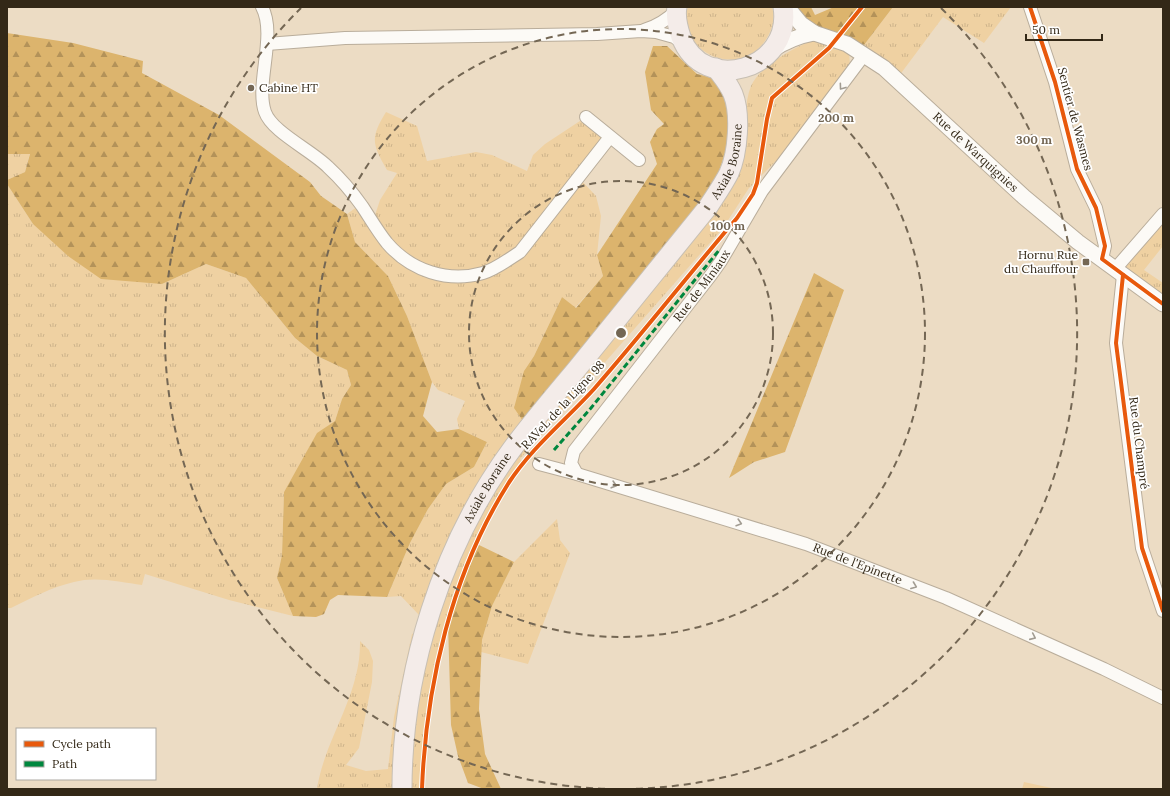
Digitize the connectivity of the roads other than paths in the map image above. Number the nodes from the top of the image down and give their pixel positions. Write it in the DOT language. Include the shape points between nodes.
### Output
graph roads {
  1 [pos="262,7"];
  2 [pos="783,7"];
  3 [pos="787,7"];
  4 [pos="1030,7"];
  5 [pos="677,8"];
  6 [pos="641,31"];
  7 [pos="814,33"];
  8 [pos="683,43"];
  9 [pos="267,44"];
  10 [pos="772,50"];
  11 [pos="864,55"];
  12 [pos="752,66"];
  13 [pos="716,68"];
  14 [pos="738,108"];
  15 [pos="586,117"];
  16 [pos="610,137"];
  17 [pos="639,160"];
  18 [pos="1163,214"];
  19 [pos="1102,259"];
  20 [pos="1120,271"];
  21 [pos="1163,304"];
  22 [pos="538,464"];
  23 [pos="577,474"];
  24 [pos="1163,611"];
  25 [pos="1163,698"];
  26 [pos="402,789"];
  1 -- 9 [label="street"];
  2 -- 10 [label="main road, Axiale Boraine" via="781,35"];
  3 -- 7 [label="street, Rue de Warquignies" via="801,24"];
  4 -- 19 [label="street, Sentier de Wasmes" via="1055,82 1077,169 1092,196 1098,215 1105,246"];
  5 -- 6 [label="street" via="661,23"];
  5 -- 8 [label="main road, Axiale Boraine" via="677,27"];
  6 -- 8 [label="street" via="674,37"];
  6 -- 9 [label="street" via="345,38"];
  7 -- 10 [label="street" via="799,36"];
  7 -- 11 [label="street, Rue de Warquignies" via="847,44"];
  8 -- 13 [label="main road, Axiale Boraine" via="697,59"];
  9 -- 16 [label="street" via="265,112 274,127 318,156 361,204 387,243 405,261 424,271 445,276 484,273 520,252"];
  10 -- 12 [label="main road, Axiale Boraine"];
  11 -- 19 [label="street, Rue de Warquignies" via="884,68 1024,197"];
  11 -- 23 [label="street, Rue de Miniaux, one-way" via="776,171 711,275 574,451 571,463"];
  12 -- 13 [label="main road, Axiale Boraine" via="734,70"];
  12 -- 14 [label="main road" via="740,93"];
  13 -- 14 [label="main road, Axiale Boraine" via="726,80"];
  14 -- 26 [label="main road, Axiale Boraine" via="734,156 730,172 721,188 511,450 485,491 454,549 434,604 414,678 406,722"];
  15 -- 16 [label="street"];
  16 -- 17 [label="street"];
  18 -- 20 [label="street"];
  19 -- 20 [label="street, Rue de Warquignies"];
  20 -- 21 [label="street, Rue de Warquignies"];
  20 -- 24 [label="street, Rue du Champré" via="1116,343 1142,548"];
  22 -- 23 [label="street, Rue de l'Epinette"];
  23 -- 25 [label="street, Rue de l'Epinette, one-way" via="806,544 946,598"];
}
